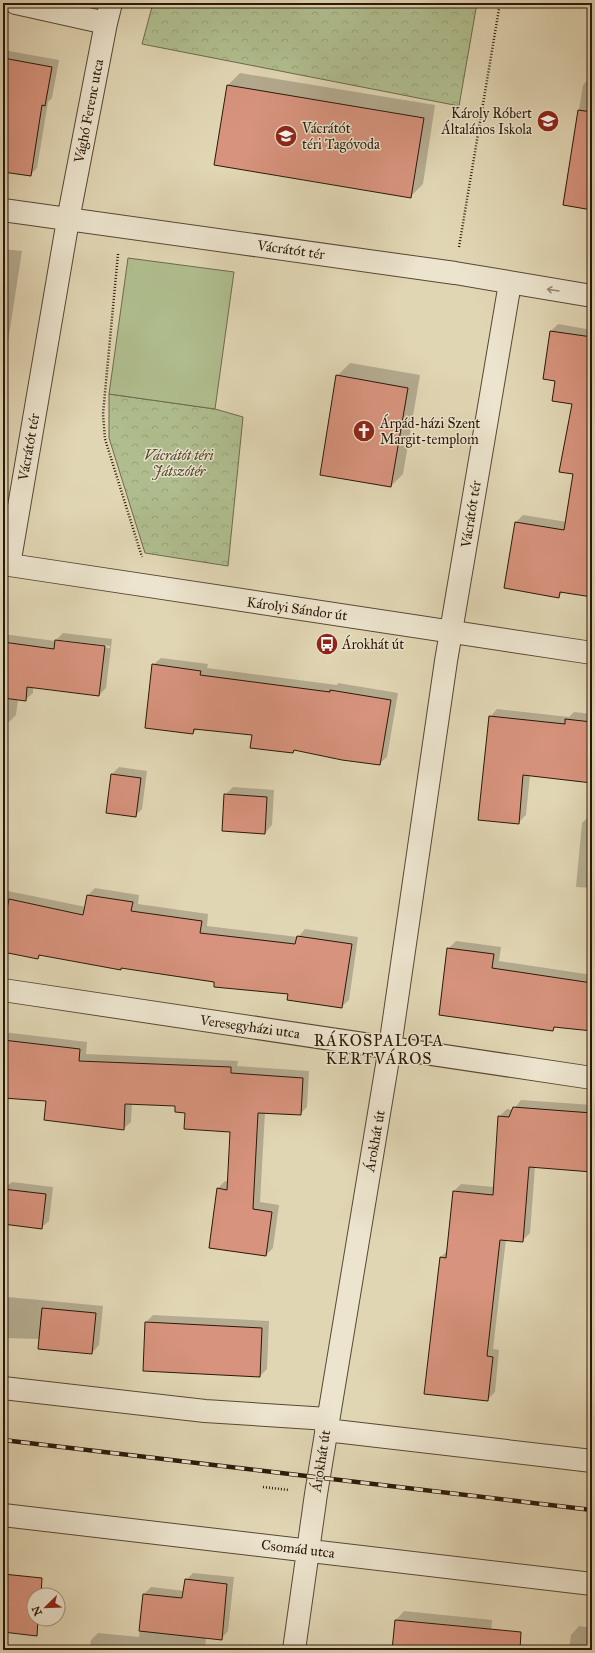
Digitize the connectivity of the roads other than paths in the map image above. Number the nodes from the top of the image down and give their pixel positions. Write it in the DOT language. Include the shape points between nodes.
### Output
graph roads {
  1 [pos="16,3"];
  2 [pos="108,13"];
  3 [pos="3,210"];
  4 [pos="68,220"];
  5 [pos="510,283"];
  6 [pos="592,296"];
  7 [pos="6,564"];
  8 [pos="451,632"];
  9 [pos="592,653"];
  10 [pos="3,990"];
  11 [pos="390,1047"];
  12 [pos="592,1078"];
  13 [pos="3,1388"];
  14 [pos="327,1424"];
  15 [pos="592,1461"];
  16 [pos="3,1515"];
  17 [pos="308,1550"];
  18 [pos="592,1584"];
  19 [pos="294,1650"];
  1 -- 2 [label="street"];
  2 -- 4 [label="street, Vághó Ferenc utca"];
  3 -- 4 [label="street"];
  4 -- 5 [label="street, Vácrátót tér" via="455,273"];
  4 -- 7 [label="street, Vácrátót tér"];
  6 -- 5 [label="street, one-way"];
  5 -- 8 [label="street, Vácrátót tér"];
  7 -- 8 [label="street, Károlyi Sándor út"];
  8 -- 9 [label="street, Károlyi Sándor út"];
  8 -- 11 [label="street, Árokhát út"];
  10 -- 11 [label="street, Veresegyházi utca"];
  11 -- 12 [label="street, Veresegyházi utca"];
  11 -- 14 [label="street, Árokhát út"];
  13 -- 14 [label="street"];
  14 -- 15 [label="street"];
  14 -- 17 [label="street, Árokhát út"];
  16 -- 17 [label="street, Csomád utca"];
  17 -- 18 [label="street, Csomád utca"];
  17 -- 19 [label="street, Árokhát út"];
}
